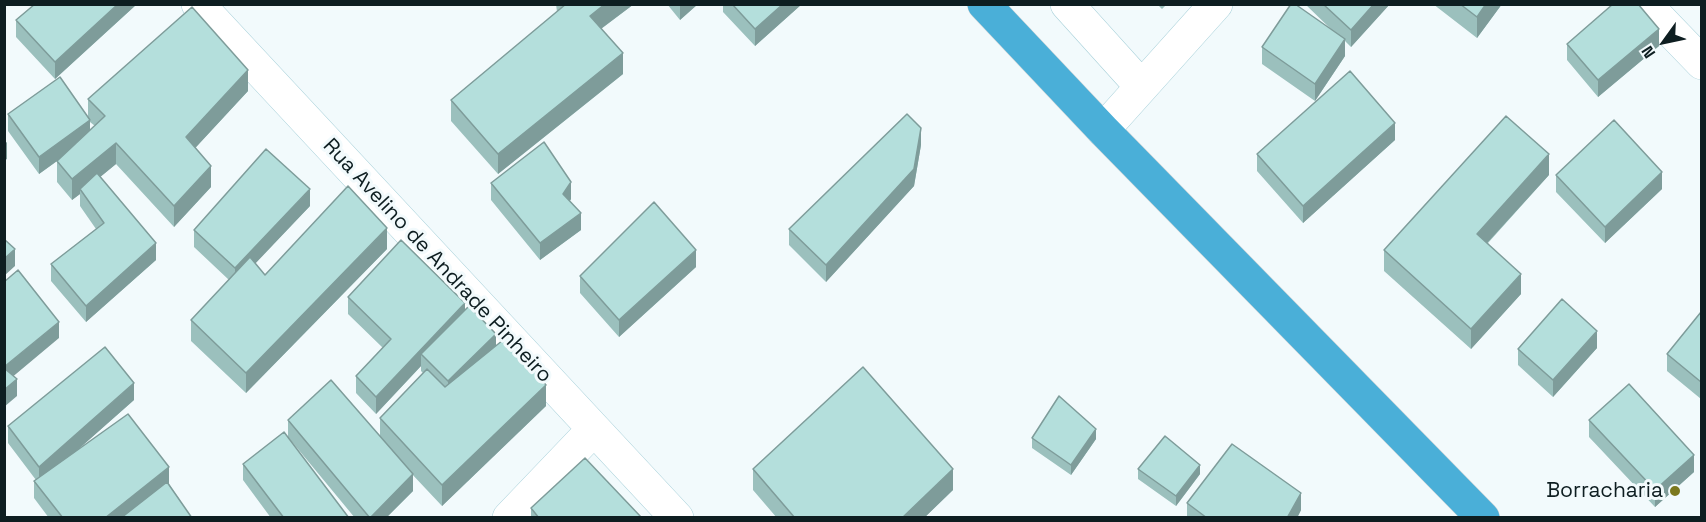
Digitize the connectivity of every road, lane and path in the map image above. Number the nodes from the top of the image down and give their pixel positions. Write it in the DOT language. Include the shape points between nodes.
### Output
graph roads {
  1 [pos="198,4"];
  2 [pos="984,4"];
  3 [pos="1067,4"];
  4 [pos="1216,4"];
  5 [pos="1645,4"];
  6 [pos="1701,63"];
  7 [pos="1141,86"];
  8 [pos="1103,130"];
  9 [pos="594,429"];
  10 [pos="1461,503"];
  11 [pos="509,518"];
  12 [pos="677,518"];
  13 [pos="1483,518"];
  1 -- 9 [label="street, Rua Avelino de Andrade Pinheiro"];
  2 -- 8 [label="highway"];
  3 -- 7 [label="street"];
  4 -- 7 [label="street"];
  5 -- 6 [label="street"];
  7 -- 8 [label="street"];
  8 -- 10 [label="highway"];
  9 -- 11 [label="street"];
  9 -- 12 [label="street, Rua Avelino de Andrade Pinheiro"];
  10 -- 13 [label="highway"];
}
